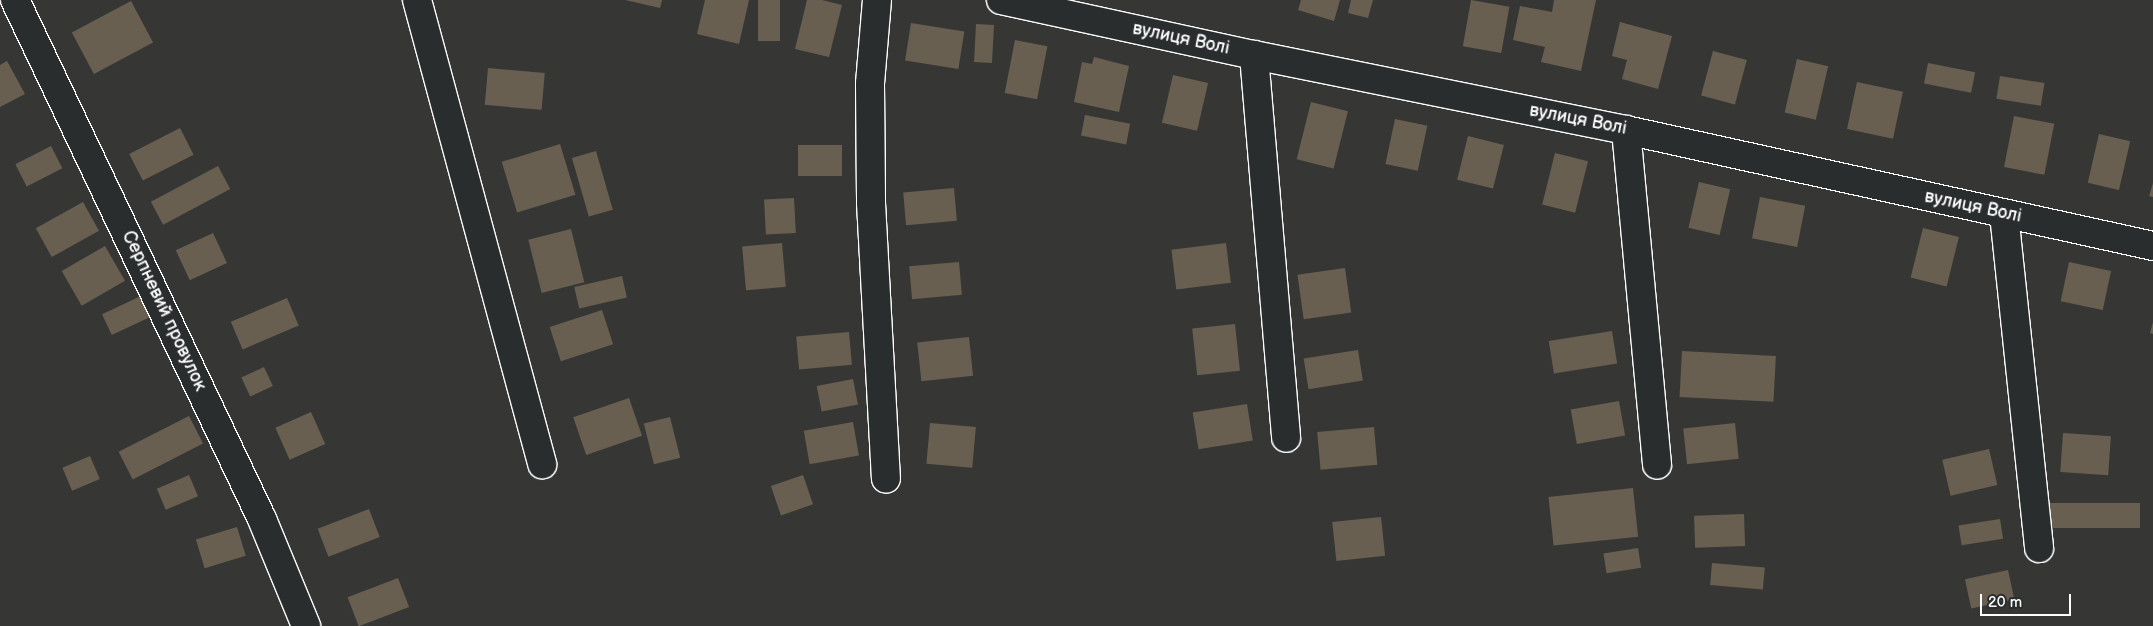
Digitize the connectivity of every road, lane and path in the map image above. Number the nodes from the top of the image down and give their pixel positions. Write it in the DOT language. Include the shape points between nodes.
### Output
graph roads {
  1 [pos="14,0"];
  2 [pos="417,0"];
  3 [pos="877,0"];
  4 [pos="1001,0"];
  5 [pos="1254,55"];
  6 [pos="1626,130"];
  7 [pos="2004,214"];
  8 [pos="2153,246"];
  9 [pos="1286,438"];
  10 [pos="542,464"];
  11 [pos="1657,465"];
  12 [pos="886,478"];
  13 [pos="2039,548"];
  14 [pos="306,626"];
  1 -- 14 [label="street, Серпневий провулок" via="258,510"];
  2 -- 10 [label="street"];
  3 -- 12 [label="street" via="870,84 871,203"];
  4 -- 5 [label="street, вулиця Волі"];
  5 -- 6 [label="street, вулиця Волі"];
  5 -- 9 [label="street"];
  6 -- 7 [label="street, вулиця Волі"];
  6 -- 11 [label="street"];
  7 -- 8 [label="street, вулиця Волі"];
  7 -- 13 [label="street"];
}
